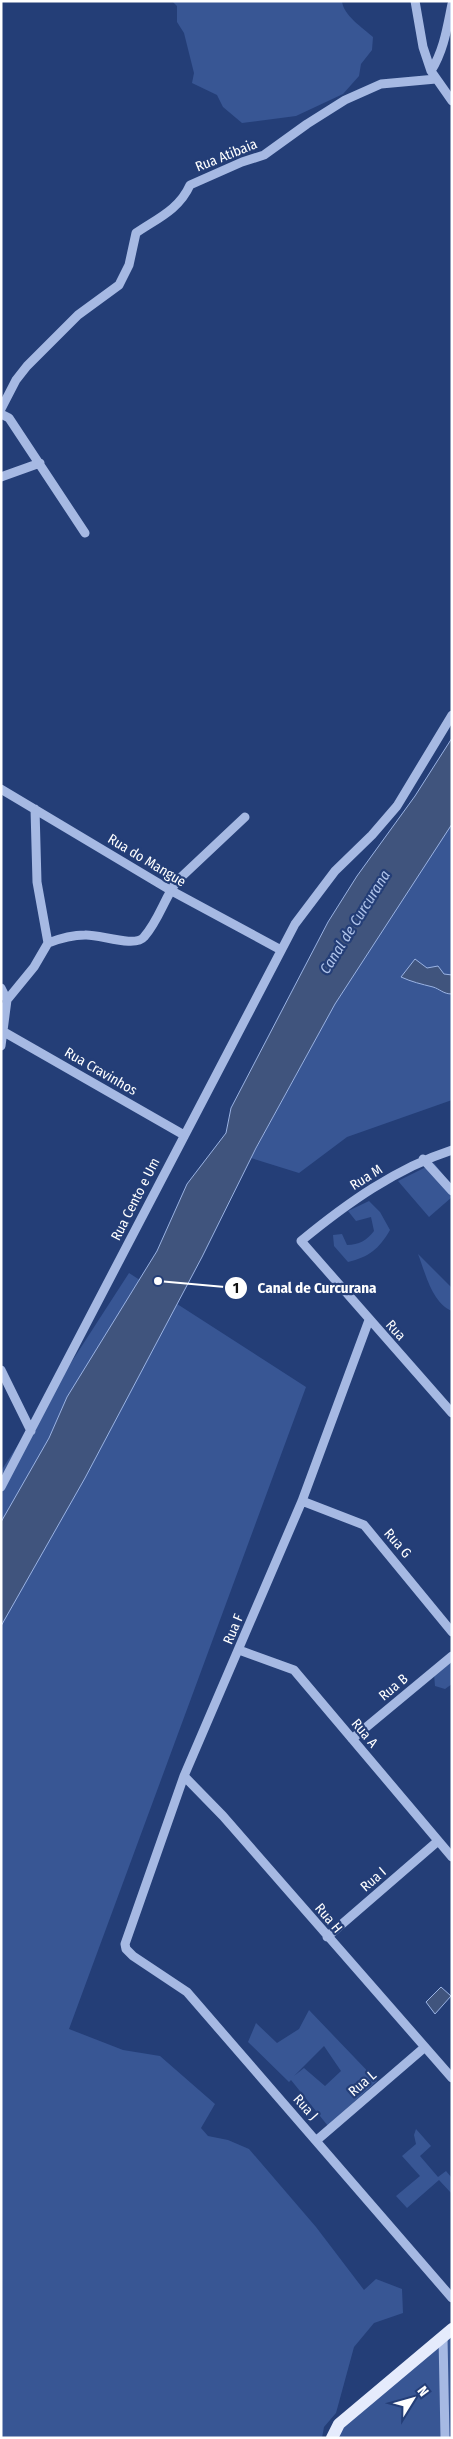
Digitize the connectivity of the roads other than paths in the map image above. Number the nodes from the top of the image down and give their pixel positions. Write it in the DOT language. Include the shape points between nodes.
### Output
graph roads {
  1 [pos="415,1"];
  2 [pos="452,4"];
  3 [pos="434,75"];
  4 [pos="452,101"];
  5 [pos="1,409"];
  6 [pos="1,414"];
  7 [pos="40,463"];
  8 [pos="1,477"];
  9 [pos="85,533"];
  10 [pos="452,714"];
  11 [pos="1,789"];
  12 [pos="35,809"];
  13 [pos="245,817"];
  14 [pos="170,890"];
  15 [pos="48,943"];
  16 [pos="281,950"];
  17 [pos="1,988"];
  18 [pos="7,1000"];
  19 [pos="4,1032"];
  20 [pos="1,1046"];
  21 [pos="184,1135"];
  22 [pos="452,1150"];
  23 [pos="423,1159"];
  24 [pos="452,1191"];
  25 [pos="301,1241"];
  26 [pos="369,1320"];
  27 [pos="1,1370"];
  28 [pos="452,1413"];
  29 [pos="31,1431"];
  30 [pos="1,1487"];
  31 [pos="302,1501"];
  32 [pos="452,1632"];
  33 [pos="239,1650"];
  34 [pos="452,1656"];
  35 [pos="352,1739"];
  36 [pos="184,1776"];
  37 [pos="438,1841"];
  38 [pos="452,1857"];
  39 [pos="327,1937"];
  40 [pos="126,1949"];
  41 [pos="425,2047"];
  42 [pos="452,2078"];
  43 [pos="317,2140"];
  44 [pos="452,2298"];
  45 [pos="448,2333"];
  46 [pos="332,2438"];
  47 [pos="445,2438"];
  1 -- 3 [label="street" via="423,47"];
  2 -- 3 [label="street" via="444,46"];
  3 -- 4 [label="street"];
  3 -- 5 [label="street, Rua Atibaia" via="374,87 345,100 264,155 190,185 175,207 136,233 129,265 119,285 78,315 28,366 16,380"];
  6 -- 7 [label="street" via="9,418"];
  7 -- 8 [label="street"];
  7 -- 9 [label="street"];
  10 -- 16 [label="street, Rua Cento e Um" via="396,806 372,835 334,871 295,924"];
  11 -- 12 [label="street, Rua do Mangue"];
  12 -- 14 [label="street, Rua do Mangue"];
  12 -- 15 [label="street" via="37,882"];
  13 -- 14 [label="street"];
  14 -- 15 [label="street" via="160,916 143,939 121,940 88,934 67,936"];
  14 -- 16 [label="street, Rua do Mangue"];
  15 -- 18 [label="street" via="34,967"];
  16 -- 21 [label="street, Rua Cento e Um"];
  17 -- 18 [label="street"];
  18 -- 19 [label="street"];
  19 -- 20 [label="street"];
  19 -- 21 [label="street, Rua Cravinhos"];
  21 -- 29 [label="street, Rua Cento e Um"];
  22 -- 23 [label="street, Rua M"];
  23 -- 24 [label="street"];
  23 -- 25 [label="street, Rua M" via="335,1213"];
  25 -- 26 [label="street, Rua"];
  26 -- 28 [label="street, Rua"];
  26 -- 31 [label="street, Rua F"];
  27 -- 29 [label="street"];
  29 -- 30 [label="street, Rua Cento e Um"];
  31 -- 32 [label="street, Rua G" via="364,1526"];
  31 -- 33 [label="street, Rua F"];
  33 -- 35 [label="street, Rua A" via="294,1670"];
  33 -- 36 [label="street, Rua F"];
  34 -- 35 [label="street, Rua B"];
  35 -- 37 [label="street, Rua A"];
  36 -- 39 [label="street, Rua H" via="230,1824"];
  36 -- 40 [label="street, Rua F" via="126,1938"];
  37 -- 38 [label="street, Rua A"];
  37 -- 39 [label="street, Rua I"];
  39 -- 41 [label="street, Rua H"];
  40 -- 43 [label="street, Rua J" via="187,1992"];
  41 -- 42 [label="street, Rua H"];
  41 -- 43 [label="street, Rua L"];
  43 -- 44 [label="street, Rua J"];
  45 -- 46 [label="main road" via="340,2424"];
  45 -- 47 [label="street"];
}
